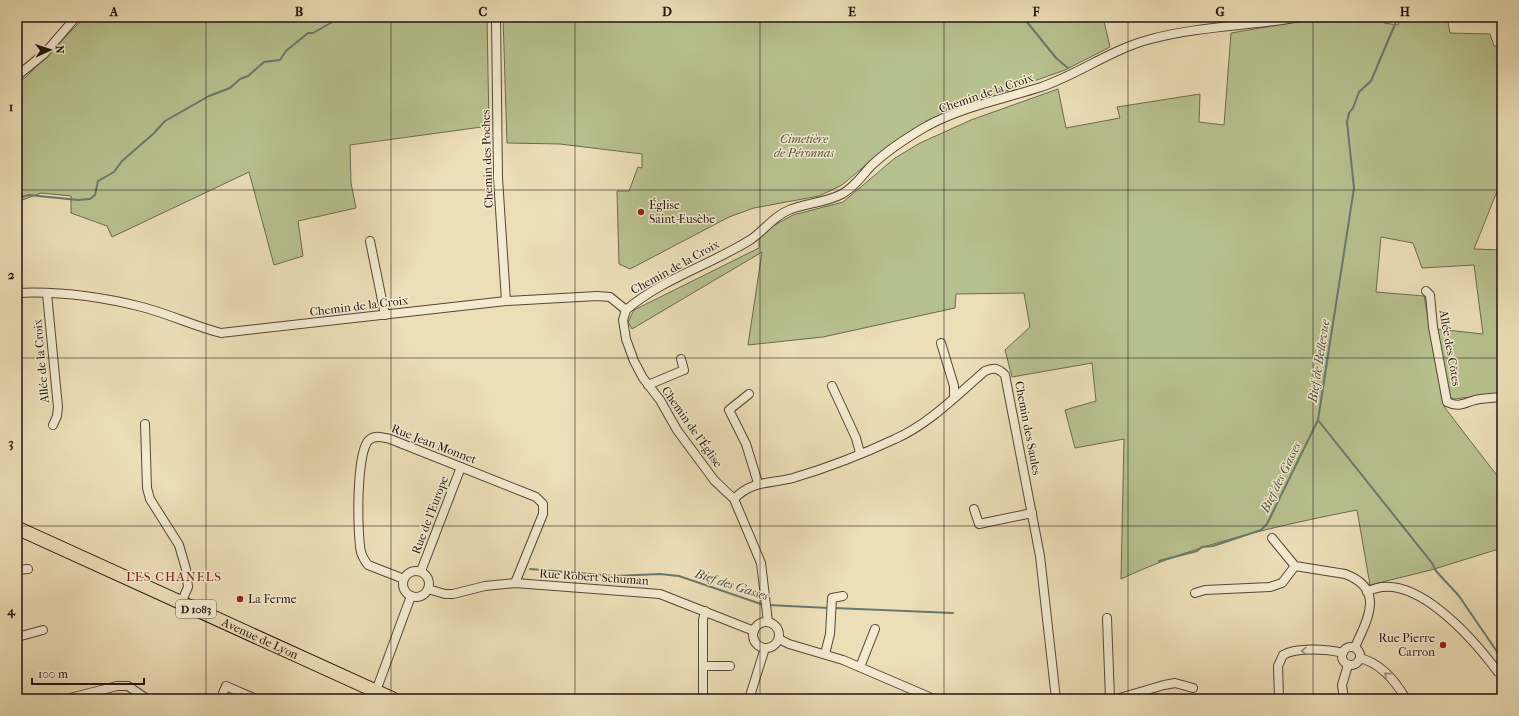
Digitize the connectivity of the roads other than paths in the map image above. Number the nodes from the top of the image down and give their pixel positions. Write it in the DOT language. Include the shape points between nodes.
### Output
graph roads {
  1 [pos="76,17"];
  2 [pos="496,17"];
  3 [pos="1300,17"];
  4 [pos="17,76"];
  5 [pos="370,241"];
  6 [pos="1426,291"];
  7 [pos="17,293"];
  8 [pos="47,294"];
  9 [pos="506,301"];
  10 [pos="626,310"];
  11 [pos="384,315"];
  12 [pos="941,342"];
  13 [pos="681,359"];
  14 [pos="648,385"];
  15 [pos="832,386"];
  16 [pos="749,394"];
  17 [pos="954,397"];
  18 [pos="1502,397"];
  19 [pos="53,424"];
  20 [pos="144,424"];
  21 [pos="860,453"];
  22 [pos="461,467"];
  23 [pos="758,483"];
  24 [pos="734,499"];
  25 [pos="974,509"];
  26 [pos="1032,513"];
  27 [pos="17,528"];
  28 [pos="1272,538"];
  29 [pos="1295,566"];
  30 [pos="28,569"];
  31 [pos="17,570"];
  32 [pos="421,572"];
  33 [pos="404,579"];
  34 [pos="515,583"];
  35 [pos="428,589"];
  36 [pos="1367,592"];
  37 [pos="1196,593"];
  38 [pos="411,596"];
  39 [pos="843,596"];
  40 [pos="181,603"];
  41 [pos="705,611"];
  42 [pos="1107,618"];
  43 [pos="768,622"];
  44 [pos="875,628"];
  45 [pos="43,630"];
  46 [pos="754,631"];
  47 [pos="17,637"];
  48 [pos="779,639"];
  49 [pos="1355,647"];
  50 [pos="765,648"];
  51 [pos="1343,653"];
  52 [pos="825,654"];
  53 [pos="1360,658"];
  54 [pos="1348,664"];
  55 [pos="703,666"];
  56 [pos="730,666"];
  57 [pos="860,667"];
  58 [pos="1498,672"];
  59 [pos="1193,688"];
  60 [pos="223,693"];
  61 [pos="374,695"];
  62 [pos="66,699"];
  63 [pos="147,699"];
  64 [pos="256,699"];
  65 [pos="393,699"];
  66 [pos="703,699"];
  67 [pos="749,699"];
  68 [pos="934,699"];
  69 [pos="1056,699"];
  70 [pos="1110,699"];
  71 [pos="1116,699"];
  72 [pos="1278,699"];
  73 [pos="1344,699"];
  74 [pos="1406,699"];
  1 -- 4 [label="street" via="44,54"];
  2 -- 9 [label="street, Chemin des Poches" via="498,178"];
  3 -- 10 [label="street, Chemin de la Croix" via="1152,39 1123,48 1043,86 969,109 929,125 894,147 844,193 830,200 777,216 751,239 652,291"];
  5 -- 11 [label="street"];
  6 -- 18 [label="street, Allée des Côtes" via="1430,295 1433,327 1447,402 1460,406 1475,400"];
  7 -- 8 [label="street, Chemin de la Croix"];
  8 -- 11 [label="street, Chemin de la Croix" via="74,294 142,307 221,333"];
  8 -- 19 [label="street, Allée de la Croix" via="58,407"];
  9 -- 10 [label="street, Chemin de la Croix" via="597,296 610,297"];
  9 -- 11 [label="street, Chemin de la Croix"];
  10 -- 14 [label="street, Chemin de l'Église" via="623,320 626,338 634,360"];
  12 -- 17 [label="street" via="954,386"];
  13 -- 14 [label="street" via="684,370"];
  14 -- 24 [label="street, Chemin de l'Église" via="714,480"];
  15 -- 21 [label="street" via="856,438"];
  16 -- 23 [label="street" via="729,410 746,444"];
  17 -- 21 [label="street, Chemin des Saules" via="911,432"];
  17 -- 26 [label="street, Chemin des Saules" via="985,371 999,369 1005,375"];
  20 -- 40 [label="street" via="147,488 150,499 179,545 186,568 188,587"];
  21 -- 23 [label="street, Chemin des Saules" via="791,478"];
  22 -- 32 [label="street, Rue de l'Europe"];
  22 -- 33 [label="street, Rue Jean Monnet" via="390,439 377,436 366,444 359,478 361,553 368,565"];
  22 -- 34 [label="street, Rue Jean Monnet" via="536,497 543,504 543,514"];
  23 -- 24 [label="street, Chemin des Saules" via="742,491"];
  24 -- 43 [label="street, Chemin de l'Église" via="761,564"];
  25 -- 26 [label="street" via="979,524"];
  26 -- 69 [label="street, Chemin des Saules" via="1040,556"];
  27 -- 40 [label="main road, Avenue de Lyon / D 1083"];
  28 -- 29 [label="street"];
  29 -- 36 [label="street" via="1345,574 1359,582"];
  29 -- 37 [label="street" via="1276,586 1205,590"];
  30 -- 31 [label="street"];
  32 -- 33 [label="street" via="409,572"];
  32 -- 35 [label="street" via="428,579"];
  33 -- 38 [label="street" via="405,590"];
  34 -- 35 [label="street, Rue Robert Schuman" via="485,586 453,594"];
  34 -- 41 [label="street, Rue Robert Schuman" via="660,594"];
  35 -- 38 [label="street" via="421,596"];
  36 -- 49 [label="street" via="1369,616"];
  36 -- 58 [label="street" via="1382,587 1403,588 1431,604 1465,631"];
  38 -- 61 [label="street"];
  39 -- 52 [label="street" via="832,598 830,634"];
  40 -- 61 [label="main road, Avenue de Lyon / D 1083"];
  41 -- 46 [label="street, Rue Robert Schuman"];
  41 -- 55 [label="street"];
  42 -- 70 [label="street"];
  43 -- 46 [label="street" via="759,624"];
  43 -- 48 [label="street" via="778,628"];
  44 -- 57 [label="street"];
  45 -- 47 [label="street"];
  46 -- 50 [label="street" via="755,642"];
  48 -- 50 [label="street" via="774,646"];
  48 -- 52 [label="street"];
  49 -- 51 [label="street" via="1346,648"];
  49 -- 53 [label="street" via="1360,652"];
  50 -- 67 [label="street"];
  51 -- 54 [label="street" via="1343,659"];
  51 -- 72 [label="street, one-way" via="1326,650 1295,651 1283,655 1278,666"];
  52 -- 57 [label="street"];
  53 -- 54 [label="street" via="1354,665"];
  74 -- 53 [label="street, one-way" via="1389,676 1372,663"];
  54 -- 73 [label="street" via="1342,685"];
  55 -- 56 [label="street"];
  55 -- 66 [label="street"];
  57 -- 68 [label="street"];
  59 -- 71 [label="street" via="1175,683"];
  60 -- 64 [label="street" via="226,686"];
  61 -- 65 [label="main road, Avenue de Lyon / D 1083"];
  62 -- 63 [label="street" via="117,686 128,686"];
}
